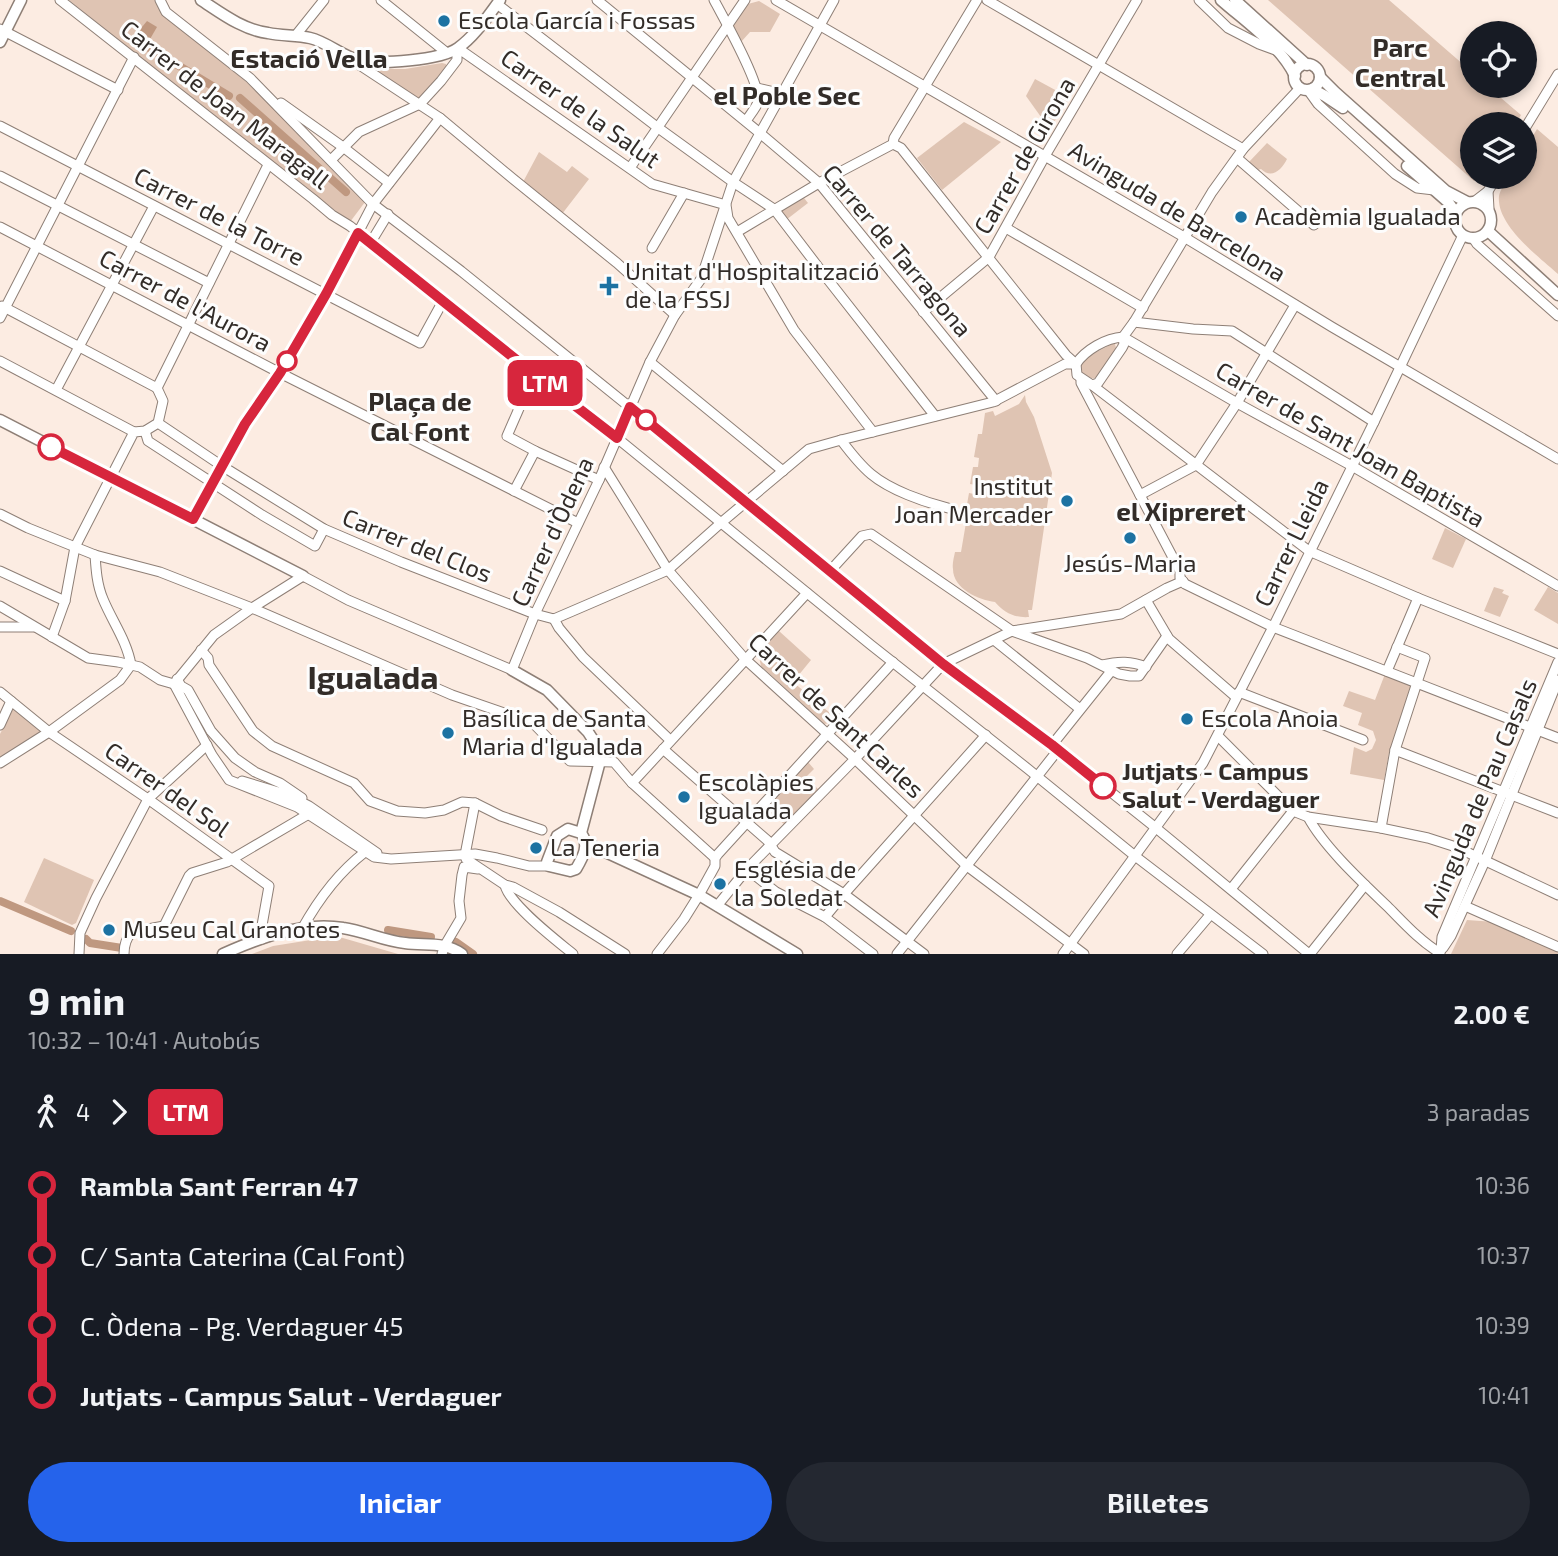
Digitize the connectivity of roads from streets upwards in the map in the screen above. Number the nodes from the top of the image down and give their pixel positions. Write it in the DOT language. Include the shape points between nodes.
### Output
graph roads {
  1 [pos="22,0"];
  2 [pos="60,0"];
  3 [pos="160,0"];
  4 [pos="201,0"];
  5 [pos="324,0"];
  6 [pos="381,0"];
  7 [pos="597,0"];
  8 [pos="714,0"];
  9 [pos="744,0"];
  10 [pos="776,0"];
  11 [pos="835,0"];
  12 [pos="977,0"];
  13 [pos="987,0"];
  14 [pos="1137,0"];
  15 [pos="1199,0"];
  16 [pos="1221,0"];
  17 [pos="1235,0"];
  18 [pos="499,2"];
  19 [pos="727,24"];
  20 [pos="820,26"];
  21 [pos="2,34"];
  22 [pos="296,35"];
  23 [pos="452,51"];
  24 [pos="1278,51"];
  25 [pos="134,57"];
  26 [pos="355,60"];
  27 [pos="1307,65"];
  28 [pos="1099,66"];
  29 [pos="1558,75"];
  30 [pos="1294,76"];
  31 [pos="1320,77"];
  32 [pos="692,78"];
  33 [pos="926,87"];
  34 [pos="757,88"];
  35 [pos="1307,89"];
  36 [pos="118,90"];
  37 [pos="783,94"];
  38 [pos="270,98"];
  39 [pos="420,104"];
  40 [pos="1535,112"];
  41 [pos="440,118"];
  42 [pos="746,121"];
  43 [pos="0,126"];
  44 [pos="657,127"];
  45 [pos="761,134"];
  46 [pos="893,144"];
  47 [pos="343,147"];
  48 [pos="1243,149"];
  49 [pos="1045,156"];
  50 [pos="1237,158"];
  51 [pos="331,160"];
  52 [pos="268,164"];
  53 [pos="78,166"];
  54 [pos="630,168"];
  55 [pos="0,176"];
  56 [pos="733,182"];
  57 [pos="389,183"];
  58 [pos="819,183"];
  59 [pos="1488,191"];
  60 [pos="684,192"];
  61 [pos="1471,202"];
  62 [pos="373,204"];
  63 [pos="58,205"];
  64 [pos="726,205"];
  65 [pos="155,206"];
  66 [pos="774,209"];
  67 [pos="1489,209"];
  68 [pos="1456,213"];
  69 [pos="387,214"];
  70 [pos="1314,225"];
  71 [pos="0,226"];
  72 [pos="1006,228"];
  73 [pos="1488,231"];
  74 [pos="737,232"];
  75 [pos="358,233"];
  76 [pos="1468,236"];
  77 [pos="1184,237"];
  78 [pos="371,242"];
  79 [pos="229,244"];
  80 [pos="135,245"];
  81 [pos="37,246"];
  82 [pos="652,248"];
  83 [pos="989,257"];
  84 [pos="209,283"];
  85 [pos="113,286"];
  86 [pos="326,294"];
  87 [pos="1558,295"];
  88 [pos="443,301"];
  89 [pos="1295,305"];
  90 [pos="3,307"];
  91 [pos="1143,308"];
  92 [pos="923,312"];
  93 [pos="675,315"];
  94 [pos="1558,316"];
  95 [pos="0,318"];
  96 [pos="1134,322"];
  97 [pos="188,326"];
  98 [pos="1123,337"];
  99 [pos="80,347"];
  100 [pos="1267,354"];
  101 [pos="0,361"];
  102 [pos="650,362"];
  103 [pos="1076,364"];
  104 [pos="1401,367"];
  105 [pos="280,373"];
  106 [pos="534,374"];
  107 [pos="1081,379"];
  108 [pos="1092,385"];
  109 [pos="157,388"];
  110 [pos="56,390"];
  111 [pos="996,401"];
  112 [pos="1237,403"];
  113 [pos="630,407"];
  114 [pos="936,416"];
  115 [pos="0,420"];
  116 [pos="1374,422"];
  117 [pos="158,423"];
  118 [pos="145,431"];
  119 [pos="134,432"];
  120 [pos="873,432"];
  121 [pos="617,438"];
  122 [pos="841,440"];
  123 [pos="535,451"];
  124 [pos="1558,459"];
  125 [pos="1196,465"];
  126 [pos="222,466"];
  127 [pos="1352,466"];
  128 [pos="604,467"];
  129 [pos="783,471"];
  130 [pos="112,478"];
  131 [pos="599,480"];
  132 [pos="212,484"];
  133 [pos="514,491"];
  134 [pos="1140,495"];
  135 [pos="746,503"];
  136 [pos="947,508"];
  137 [pos="0,514"];
  138 [pos="193,519"];
  139 [pos="722,522"];
  140 [pos="578,523"];
  141 [pos="324,529"];
  142 [pos="75,547"];
  143 [pos="1309,551"];
  144 [pos="95,555"];
  145 [pos="668,570"];
  146 [pos="0,571"];
  147 [pos="830,571"];
  148 [pos="303,576"];
  149 [pos="1183,581"];
  150 [pos="1558,586"];
  151 [pos="807,593"];
  152 [pos="1418,598"];
  153 [pos="1146,600"];
  154 [pos="65,601"];
  155 [pos="0,606"];
  156 [pos="252,608"];
  157 [pos="535,614"];
  158 [pos="554,619"];
  159 [pos="0,627"];
  160 [pos="35,627"];
  161 [pos="1273,627"];
  162 [pos="1012,631"];
  163 [pos="1167,636"];
  164 [pos="52,637"];
  165 [pos="993,640"];
  166 [pos="1397,647"];
  167 [pos="204,654"];
  168 [pos="1558,654"];
  169 [pos="745,659"];
  170 [pos="893,662"];
  171 [pos="1558,662"];
  172 [pos="943,664"];
  173 [pos="131,665"];
  174 [pos="1146,667"];
  175 [pos="1107,668"];
  176 [pos="512,670"];
  177 [pos="1387,671"];
  178 [pos="1558,680"];
  179 [pos="176,682"];
  180 [pos="1416,682"];
  181 [pos="924,687"];
  182 [pos="0,692"];
  183 [pos="1238,694"];
  184 [pos="11,701"];
  185 [pos="1080,709"];
  186 [pos="0,725"];
  187 [pos="1534,729"];
  188 [pos="49,732"];
  189 [pos="828,734"];
  190 [pos="986,735"];
  191 [pos="1218,736"];
  192 [pos="1558,738"];
  193 [pos="670,740"];
  194 [pos="1363,740"];
  195 [pos="207,745"];
  196 [pos="1055,747"];
  197 [pos="663,749"];
  198 [pos="1395,750"];
  199 [pos="855,759"];
  200 [pos="600,761"];
  201 [pos="0,763"];
  202 [pos="1037,776"];
  203 [pos="632,783"];
  204 [pos="1508,793"];
  205 [pos="148,799"];
  206 [pos="475,803"];
  207 [pos="308,810"];
  208 [pos="1293,811"];
  209 [pos="1558,813"];
  210 [pos="915,817"];
  211 [pos="1308,817"];
  212 [pos="1321,818"];
  213 [pos="747,821"];
  214 [pos="1156,828"];
  215 [pos="1381,828"];
  216 [pos="542,830"];
  217 [pos="1316,831"];
  218 [pos="584,838"];
  219 [pos="771,846"];
  220 [pos="365,852"];
  221 [pos="464,855"];
  222 [pos="1135,856"];
  223 [pos="403,858"];
  224 [pos="715,858"];
  225 [pos="232,859"];
  226 [pos="1481,859"];
  227 [pos="549,866"];
  228 [pos="967,866"];
  229 [pos="480,868"];
  230 [pos="747,869"];
  231 [pos="505,885"];
  232 [pos="1365,885"];
  233 [pos="1231,888"];
  234 [pos="844,894"];
  235 [pos="699,895"];
  236 [pos="1558,895"];
  237 [pos="535,898"];
  238 [pos="717,906"];
  239 [pos="1465,906"];
  240 [pos="527,913"];
  241 [pos="1210,915"];
  242 [pos="825,918"];
  243 [pos="302,929"];
  244 [pos="262,939"];
  245 [pos="907,941"];
  246 [pos="1070,943"];
  247 [pos="1558,947"];
  248 [pos="443,949"];
  249 [pos="1440,953"];
  250 [pos="79,954"];
  251 [pos="124,954"];
  252 [pos="223,954"];
  253 [pos="462,954"];
  254 [pos="573,954"];
  255 [pos="625,954"];
  256 [pos="657,954"];
  257 [pos="797,954"];
  258 [pos="873,954"];
  259 [pos="897,954"];
  260 [pos="924,954"];
  261 [pos="1063,954"];
  262 [pos="1084,954"];
  263 [pos="1177,954"];
  264 [pos="1262,954"];
  265 [pos="1309,954"];
  1 -- 21 [label="street"];
  2 -- 25 [label="street, Carrer de Joan Maragall"];
  3 -- 38 [label="street" via="166,12"];
  4 -- 22 [label="street" via="246,26 265,33"];
  5 -- 22 [label="street"];
  6 -- 23 [label="street, Carrer de la Salut"];
  7 -- 32 [label="street, Carrer de Tarragona"];
  8 -- 19 [label="street"];
  9 -- 19 [label="street"];
  10 -- 20 [label="street, Avinguda de Barcelona"];
  11 -- 20 [label="street, Carrer d'Òdena"];
  12 -- 33 [label="street"];
  13 -- 28 [label="street"];
  14 -- 28 [label="street, Carrer de Girona"];
  15 -- 24 [label="street" via="1228,28"];
  16 -- 24 [label="street"];
  17 -- 27 [label="street"];
  18 -- 23 [label="street"];
  18 -- 44 [label="street"];
  19 -- 32 [label="street"];
  19 -- 34 [label="street"];
  20 -- 33 [label="street, Avinguda de Barcelona"];
  20 -- 37 [label="street, Carrer d'Òdena"];
  21 -- 36 [label="street"];
  22 -- 26 [label="street"];
  23 -- 26 [label="street" via="415,60"];
  23 -- 39 [label="street" via="458,54 455,62"];
  23 -- 54 [label="street, Carrer de la Salut" via="463,51"];
  24 -- 30 [label="street"];
  25 -- 36 [label="street"];
  25 -- 52 [label="street, Carrer de Joan Maragall"];
  26 -- 39 [label="street"];
  27 -- 30 [label="street"];
  27 -- 31 [label="street" via="1316,68"];
  28 -- 48 [label="street"];
  28 -- 49 [label="street, Carrer de Girona"];
  29 -- 40 [label="street"];
  30 -- 35 [label="street"];
  31 -- 35 [label="street" via="1318,85"];
  31 -- 61 [label="street" via="1446,191"];
  32 -- 42 [label="street, Carrer de Tarragona"];
  32 -- 44 [label="street"];
  33 -- 46 [label="street"];
  33 -- 49 [label="street, Avinguda de Barcelona"];
  34 -- 37 [label="street"];
  34 -- 42 [label="street" via="758,102"];
  35 -- 48 [label="street"];
  35 -- 68 [label="street" via="1337,103"];
  36 -- 53 [label="street"];
  37 -- 45 [label="street, Carrer d'Òdena"];
  38 -- 47 [label="street"];
  38 -- 51 [label="street"];
  39 -- 41 [label="street"];
  39 -- 47 [label="street" via="359,132"];
  41 -- 57 [label="street"];
  41 -- 93 [label="street"];
  42 -- 45 [label="street, Carrer de Tarragona"];
  43 -- 53 [label="street, Carrer de la Torre"];
  44 -- 54 [label="street"];
  44 -- 56 [label="street"];
  45 -- 56 [label="street, Carrer d'Òdena"];
  45 -- 58 [label="street, Carrer de Tarragona"];
  46 -- 58 [label="street"];
  46 -- 83 [label="street" via="901,148"];
  47 -- 51 [label="street"];
  47 -- 57 [label="street"];
  48 -- 50 [label="street"];
  49 -- 72 [label="street, Carrer de Girona"];
  49 -- 77 [label="street, Avinguda de Barcelona"];
  50 -- 70 [label="street"];
  50 -- 77 [label="street"];
  51 -- 62 [label="street"];
  52 -- 75 [label="street, Carrer de Joan Maragall"];
  52 -- 79 [label="street"];
  53 -- 63 [label="street"];
  53 -- 65 [label="street, Carrer de la Torre"];
  54 -- 60 [label="street, Carrer de la Salut" via="652,184"];
  55 -- 63 [label="street"];
  56 -- 64 [label="street, Carrer d'Òdena"];
  56 -- 66 [label="street"];
  57 -- 62 [label="street"];
  58 -- 66 [label="street"];
  58 -- 92 [label="street, Carrer de Tarragona"];
  59 -- 61 [label="street"];
  59 -- 67 [label="street"];
  60 -- 64 [label="street, Carrer de la Salut"];
  60 -- 82 [label="street"];
  61 -- 67 [label="street"];
  61 -- 68 [label="street"];
  62 -- 69 [label="street"];
  62 -- 75 [label="street"];
  63 -- 80 [label="street"];
  63 -- 81 [label="street"];
  64 -- 74 [label="street"];
  64 -- 93 [label="street, Carrer d'Òdena" via="701,279"];
  65 -- 79 [label="street, Carrer de la Torre"];
  65 -- 80 [label="street"];
  66 -- 74 [label="street"];
  66 -- 114 [label="street"];
  67 -- 73 [label="street"];
  68 -- 76 [label="street" via="1456,225"];
  69 -- 78 [label="street"];
  69 -- 113 [label="street"];
  71 -- 81 [label="street, Carrer de l'Aurora"];
  72 -- 83 [label="street, Carrer de Girona"];
  72 -- 91 [label="street"];
  73 -- 76 [label="street" via="1483,236"];
  73 -- 87 [label="street"];
  74 -- 120 [label="street" via="794,330"];
  75 -- 78 [label="street, Carrer de Joan Maragall"];
  75 -- 86 [label="street"];
  76 -- 94 [label="street"];
  76 -- 104 [label="street, Carrer Lleida"];
  77 -- 89 [label="street, Avinguda de Barcelona"];
  77 -- 91 [label="street"];
  78 -- 88 [label="street, Carrer de Joan Maragall"];
  79 -- 84 [label="street"];
  79 -- 86 [label="street, Carrer de la Torre"];
  80 -- 84 [label="street"];
  80 -- 85 [label="street"];
  81 -- 85 [label="street, Carrer de l'Aurora"];
  81 -- 90 [label="street"];
  83 -- 92 [label="street, Carrer de Girona"];
  83 -- 103 [label="street"];
  84 -- 97 [label="street"];
  85 -- 97 [label="street, Carrer de l'Aurora"];
  85 -- 99 [label="street"];
  86 -- 88 [label="street, Carrer de la Torre" via="420,343"];
  86 -- 105 [label="street"];
  88 -- 106 [label="street, Carrer de Joan Maragall"];
  89 -- 100 [label="street"];
  89 -- 104 [label="street, Avinguda de Barcelona"];
  90 -- 95 [label="street"];
  90 -- 99 [label="street"];
  91 -- 96 [label="street"];
  92 -- 111 [label="street, Carrer de Tarragona"];
  93 -- 102 [label="street, Carrer d'Òdena"];
  96 -- 98 [label="street"];
  96 -- 100 [label="street" via="1232,331"];
  97 -- 105 [label="street, Carrer de l'Aurora"];
  97 -- 109 [label="street"];
  98 -- 103 [label="street" via="1099,345"];
  98 -- 108 [label="street" via="1122,348"];
  98 -- 112 [label="street, Carrer de Sant Joan Baptista"];
  99 -- 109 [label="street"];
  99 -- 110 [label="street"];
  100 -- 112 [label="street"];
  100 -- 116 [label="street"];
  101 -- 110 [label="street"];
  102 -- 113 [label="street, Carrer d'Òdena"];
  102 -- 129 [label="street"];
  103 -- 107 [label="street"];
  103 -- 111 [label="street" via="1065,364"];
  104 -- 116 [label="street, Carrer Lleida"];
  104 -- 124 [label="street, Avinguda de Barcelona"];
  105 -- 126 [label="street"];
  105 -- 133 [label="street, Carrer de l'Aurora"];
  106 -- 121 [label="street, Carrer de Joan Maragall"];
  106 -- 123 [label="street" via="507,436"];
  107 -- 108 [label="street"];
  107 -- 134 [label="street"];
  108 -- 125 [label="street"];
  109 -- 117 [label="street" via="163,401"];
  110 -- 119 [label="street"];
  111 -- 114 [label="street"];
  112 -- 125 [label="street"];
  112 -- 127 [label="street, Carrer de Sant Joan Baptista"];
  113 -- 121 [label="street, Carrer d'Òdena"];
  113 -- 135 [label="street"];
  114 -- 120 [label="street"];
  115 -- 130 [label="street"];
  116 -- 127 [label="street, Carrer Lleida"];
  117 -- 118 [label="street"];
  117 -- 126 [label="street, Carrer del Clos"];
  118 -- 119 [label="street"];
  118 -- 132 [label="street" via="148,441"];
  119 -- 130 [label="street"];
  120 -- 122 [label="street"];
  121 -- 128 [label="street, Carrer d'Òdena"];
  121 -- 139 [label="street, Carrer de Joan Maragall"];
  122 -- 129 [label="street" via="809,449"];
  122 -- 136 [label="street" via="880,480"];
  123 -- 131 [label="street"];
  123 -- 133 [label="street"];
  125 -- 134 [label="street"];
  125 -- 143 [label="street"];
  126 -- 132 [label="street"];
  126 -- 141 [label="street, Carrer del Clos"];
  127 -- 143 [label="street, Carrer Lleida"];
  127 -- 150 [label="street, Carrer de Sant Joan Baptista"];
  128 -- 131 [label="street, Carrer d'Òdena"];
  128 -- 145 [label="street, Carrer de Sant Carles"];
  129 -- 135 [label="street"];
  130 -- 138 [label="street"];
  130 -- 142 [label="street"];
  131 -- 140 [label="street, Carrer d'Òdena"];
  132 -- 138 [label="street"];
  132 -- 141 [label="street" via="315,547"];
  133 -- 140 [label="street, Carrer de l'Aurora"];
  134 -- 149 [label="street"];
  135 -- 139 [label="street"];
  135 -- 147 [label="street"];
  137 -- 142 [label="street"];
  138 -- 148 [label="street"];
  139 -- 145 [label="street"];
  139 -- 151 [label="street, Carrer de Joan Maragall"];
  140 -- 157 [label="street, Carrer d'Òdena"];
  141 -- 157 [label="street, Carrer del Clos"];
  142 -- 144 [label="street"];
  142 -- 154 [label="street"];
  143 -- 152 [label="street"];
  143 -- 161 [label="street, Carrer Lleida"];
  144 -- 156 [label="street" via="160,572"];
  144 -- 173 [label="street" via="102,597"];
  145 -- 158 [label="street"];
  145 -- 169 [label="street, Carrer de Sant Carles"];
  146 -- 154 [label="street"];
  147 -- 162 [label="street" via="862,537 871,534"];
  147 -- 172 [label="street"];
  148 -- 156 [label="street"];
  148 -- 176 [label="street"];
  149 -- 153 [label="street"];
  149 -- 161 [label="street"];
  151 -- 169 [label="street"];
  151 -- 170 [label="street, Carrer de Joan Maragall"];
  152 -- 166 [label="street"];
  152 -- 168 [label="street"];
  153 -- 162 [label="street" via="1121,614"];
  153 -- 163 [label="street"];
  154 -- 164 [label="street"];
  155 -- 160 [label="street"];
  156 -- 167 [label="street" via="214,635"];
  156 -- 200 [label="street" via="452,695 533,723 570,761"];
  157 -- 158 [label="street, Carrer del Clos"];
  157 -- 176 [label="street, Carrer d'Òdena"];
  158 -- 193 [label="street" via="583,657"];
  159 -- 160 [label="street"];
  160 -- 164 [label="street"];
  161 -- 177 [label="street"];
  161 -- 183 [label="street, Carrer Lleida"];
  162 -- 165 [label="street"];
  162 -- 175 [label="street"];
  163 -- 174 [label="street"];
  163 -- 183 [label="street"];
  164 -- 173 [label="street" via="88,658"];
  165 -- 172 [label="street"];
  165 -- 185 [label="street"];
  166 -- 177 [label="street"];
  166 -- 180 [label="street" via="1425,658"];
  167 -- 179 [label="street"];
  167 -- 206 [label="street" via="253,731 272,746 354,783 370,801 397,811 433,813"];
  169 -- 189 [label="street, Carrer de Sant Carles"];
  169 -- 193 [label="street"];
  170 -- 181 [label="street, Carrer de Joan Maragall"];
  170 -- 189 [label="street"];
  171 -- 187 [label="street, Avinguda de Pau Casals"];
  172 -- 181 [label="street"];
  172 -- 196 [label="street"];
  173 -- 179 [label="street" via="160,680"];
  173 -- 188 [label="street" via="120,680"];
  174 -- 175 [label="street" via="1118,662"];
  174 -- 175 [label="street" via="1139,676"];
  175 -- 185 [label="street"];
  176 -- 200 [label="street" via="547,690 572,715 599,749"];
  177 -- 180 [label="street"];
  178 -- 187 [label="street, Avinguda de Pau Casals"];
  179 -- 195 [label="street"];
  179 -- 207 [label="street" via="188,690 211,731 235,758 291,790 305,800"];
  180 -- 187 [label="street"];
  180 -- 198 [label="street"];
  181 -- 190 [label="street, Carrer de Joan Maragall"];
  181 -- 199 [label="street"];
  182 -- 184 [label="street, Carrer del Sol"];
  183 -- 191 [label="street, Carrer Lleida"];
  183 -- 194 [label="street"];
  184 -- 186 [label="street"];
  184 -- 188 [label="street, Carrer del Sol"];
  185 -- 196 [label="street"];
  187 -- 192 [label="street"];
  187 -- 204 [label="street, Avinguda de Pau Casals"];
  188 -- 201 [label="street"];
  188 -- 205 [label="street, Carrer del Sol"];
  189 -- 199 [label="street, Carrer de Sant Carles"];
  189 -- 213 [label="street"];
  190 -- 202 [label="street, Carrer de Joan Maragall"];
  190 -- 210 [label="street"];
  191 -- 208 [label="street"];
  191 -- 214 [label="street, Carrer Lleida"];
  193 -- 197 [label="street"];
  195 -- 205 [label="street"];
  195 -- 207 [label="street" via="229,780"];
  196 -- 202 [label="street"];
  196 -- 214 [label="street"];
  197 -- 203 [label="street"];
  197 -- 213 [label="street"];
  198 -- 204 [label="street"];
  198 -- 215 [label="street"];
  199 -- 210 [label="street, Carrer de Sant Carles"];
  199 -- 219 [label="street"];
  200 -- 203 [label="street" via="614,762"];
  200 -- 218 [label="street"];
  202 -- 222 [label="street, Carrer de Joan Maragall"];
  202 -- 228 [label="street"];
  203 -- 224 [label="street"];
  204 -- 209 [label="street"];
  204 -- 226 [label="street, Avinguda de Pau Casals"];
  205 -- 225 [label="street, Carrer del Sol"];
  205 -- 250 [label="street" via="80,933"];
  206 -- 216 [label="street"];
  206 -- 221 [label="street"];
  207 -- 220 [label="street"];
  207 -- 223 [label="street" via="377,853"];
  207 -- 225 [label="street"];
  208 -- 211 [label="street"];
  208 -- 233 [label="street"];
  210 -- 228 [label="street, Carrer de Sant Carles"];
  210 -- 234 [label="street"];
  211 -- 212 [label="street"];
  211 -- 217 [label="street"];
  212 -- 215 [label="street"];
  212 -- 217 [label="street"];
  213 -- 219 [label="street"];
  213 -- 224 [label="street"];
  214 -- 222 [label="street, Carrer Lleida"];
  214 -- 233 [label="street"];
  215 -- 226 [label="street" via="1427,838"];
  217 -- 232 [label="street"];
  218 -- 227 [label="street" via="584,854 576,869"];
  218 -- 227 [label="street" via="568,830 557,836"];
  218 -- 235 [label="street"];
  219 -- 230 [label="street"];
  219 -- 234 [label="street"];
  220 -- 223 [label="street" via="382,859"];
  220 -- 243 [label="street" via="324,895"];
  221 -- 223 [label="street"];
  221 -- 227 [label="street"];
  221 -- 229 [label="street"];
  222 -- 241 [label="street, Carrer de Joan Maragall"];
  222 -- 246 [label="street, Carrer Lleida"];
  224 -- 235 [label="street"];
  225 -- 244 [label="street, Carrer del Sol" via="269,886"];
  225 -- 251 [label="street" via="192,873 164,926 132,932"];
  226 -- 236 [label="street"];
  226 -- 239 [label="street, Avinguda de Pau Casals"];
  226 -- 249 [label="street, Avinguda de Pau Casals" via="1442,937"];
  228 -- 245 [label="street"];
  228 -- 246 [label="street, Carrer de Sant Carles"];
  229 -- 231 [label="street"];
  229 -- 248 [label="street" via="464,867 461,918"];
  230 -- 238 [label="street"];
  230 -- 242 [label="street" via="776,892"];
  231 -- 237 [label="street"];
  231 -- 240 [label="street"];
  232 -- 249 [label="street"];
  232 -- 265 [label="street"];
  233 -- 265 [label="street"];
  234 -- 242 [label="street"];
  234 -- 245 [label="street"];
  235 -- 238 [label="street"];
  235 -- 256 [label="street"];
  237 -- 240 [label="street"];
  237 -- 255 [label="street"];
  238 -- 257 [label="street"];
  239 -- 247 [label="street"];
  239 -- 249 [label="street, Avinguda de Pau Casals"];
  240 -- 254 [label="street"];
  241 -- 263 [label="street"];
  241 -- 264 [label="street, Carrer de Joan Maragall"];
  242 -- 258 [label="street"];
  243 -- 244 [label="street"];
  243 -- 248 [label="street" via="342,927"];
  244 -- 252 [label="street"];
  245 -- 259 [label="street"];
  245 -- 260 [label="street"];
  246 -- 261 [label="street, Carrer Lleida"];
  246 -- 262 [label="street, Carrer de Sant Carles"];
  248 -- 253 [label="street" via="452,947"];
}
